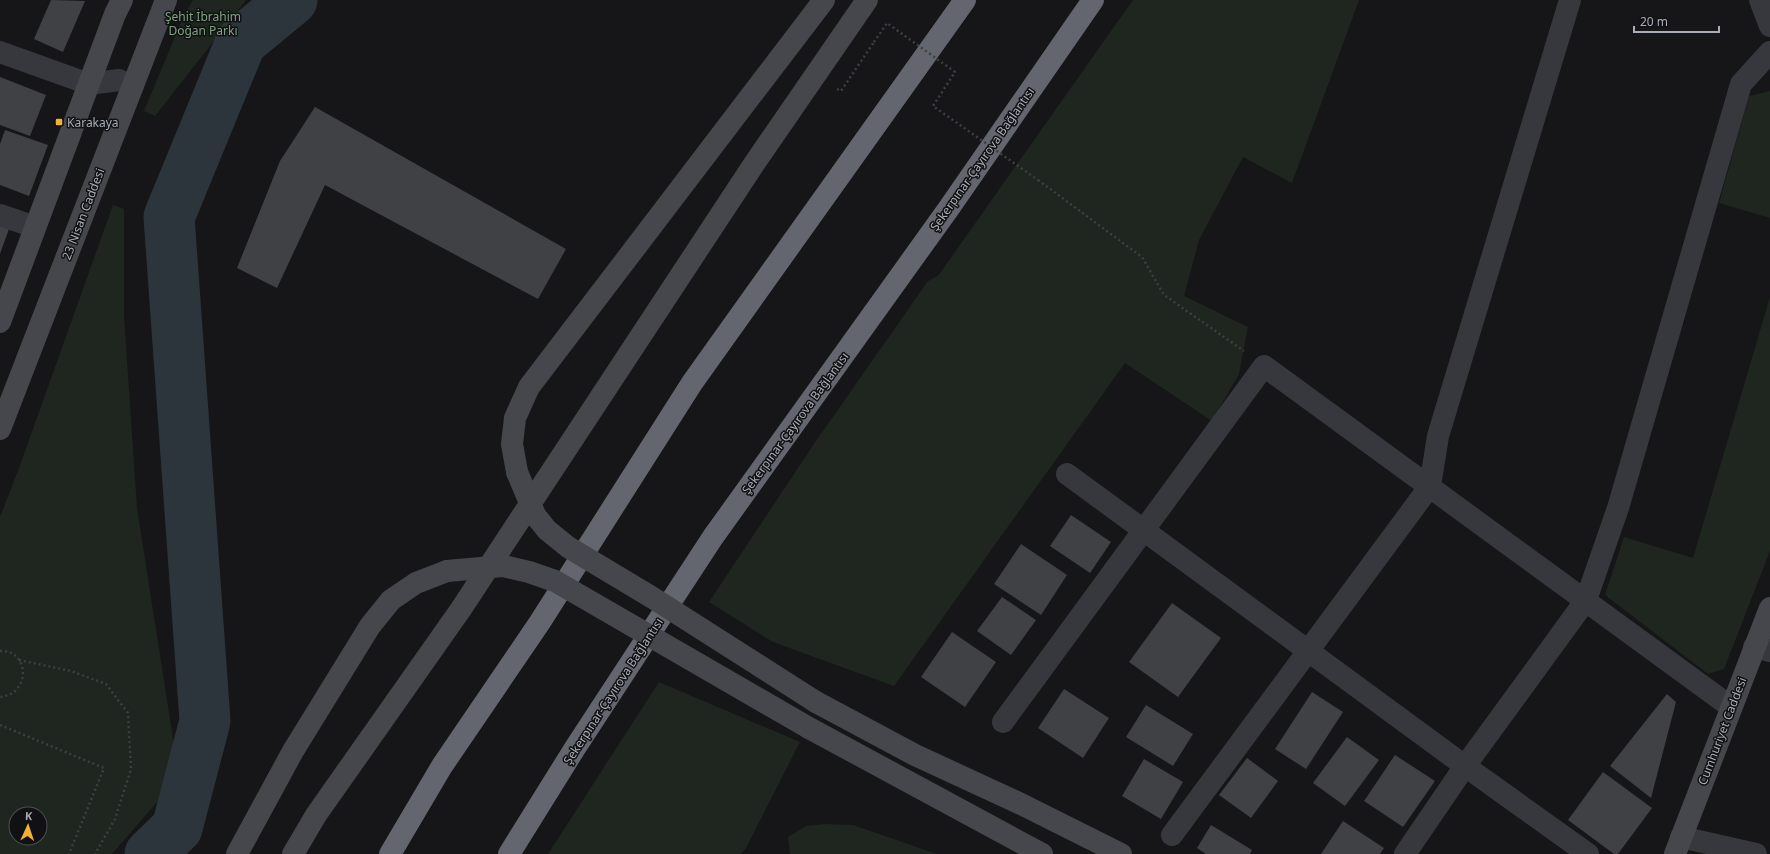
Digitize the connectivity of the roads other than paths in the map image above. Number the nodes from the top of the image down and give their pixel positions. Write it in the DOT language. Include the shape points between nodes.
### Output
graph roads {
  1 [pos="122,0"];
  2 [pos="166,0"];
  3 [pos="824,0"];
  4 [pos="867,0"];
  5 [pos="965,0"];
  6 [pos="1093,0"];
  7 [pos="1570,0"];
  8 [pos="1760,0"];
  9 [pos="1770,26"];
  10 [pos="0,52"];
  11 [pos="1770,52"];
  12 [pos="88,84"];
  13 [pos="133,86"];
  14 [pos="0,215"];
  15 [pos="35,227"];
  16 [pos="0,322"];
  17 [pos="0,429"];
  18 [pos="1067,474"];
  19 [pos="1430,486"];
  20 [pos="1144,530"];
  21 [pos="1586,600"];
  22 [pos="1770,608"];
  23 [pos="1762,649"];
  24 [pos="1308,651"];
  25 [pos="1731,707"];
  26 [pos="1003,722"];
  27 [pos="1465,766"];
  28 [pos="1172,835"];
  29 [pos="1678,846"];
  30 [pos="236,854"];
  31 [pos="293,854"];
  32 [pos="390,854"];
  33 [pos="509,854"];
  34 [pos="1042,854"];
  35 [pos="1121,854"];
  36 [pos="1405,854"];
  37 [pos="1588,854"];
  38 [pos="1756,854"];
  1 -- 12 [label="main road"];
  2 -- 13 [label="main road, 23 Nisan Caddesi"];
  3 -- 35 [label="main road, bridge" via="530,387 515,418 512,444 517,472 535,515 547,530 568,547 816,702 915,755"];
  4 -- 31 [label="main road" via="754,164 461,609 316,815"];
  5 -- 32 [label="highway" via="692,383 540,622 442,766"];
  6 -- 33 [label="highway, Şekerpınar-Çayırova Bağlantısı" via="949,208 713,537"];
  7 -- 19 [label="street" via="1438,436"];
  8 -- 9 [label="street"];
  10 -- 12 [label="street"];
  11 -- 21 [label="street" via="1741,84 1618,508"];
  12 -- 13 [label="street" via="119,80"];
  12 -- 15 [label="main road"];
  13 -- 17 [label="main road, 23 Nisan Caddesi"];
  14 -- 15 [label="street"];
  15 -- 16 [label="main road"];
  18 -- 20 [label="street"];
  19 -- 20 [label="street" via="1264,366"];
  19 -- 21 [label="street"];
  19 -- 24 [label="street"];
  20 -- 24 [label="street"];
  20 -- 26 [label="street"];
  21 -- 25 [label="street"];
  21 -- 27 [label="street"];
  22 -- 23 [label="main road, Cumhuriyet Caddesi"];
  23 -- 25 [label="main road, Cumhuriyet Caddesi"];
  24 -- 27 [label="street"];
  24 -- 28 [label="street"];
  25 -- 29 [label="main road, Cumhuriyet Caddesi"];
  27 -- 36 [label="street"];
  27 -- 37 [label="street"];
  29 -- 38 [label="street"];
  30 -- 34 [label="main road, bridge" via="293,751 370,626 391,600 416,583 447,571 503,566 555,581 809,728"];
}
